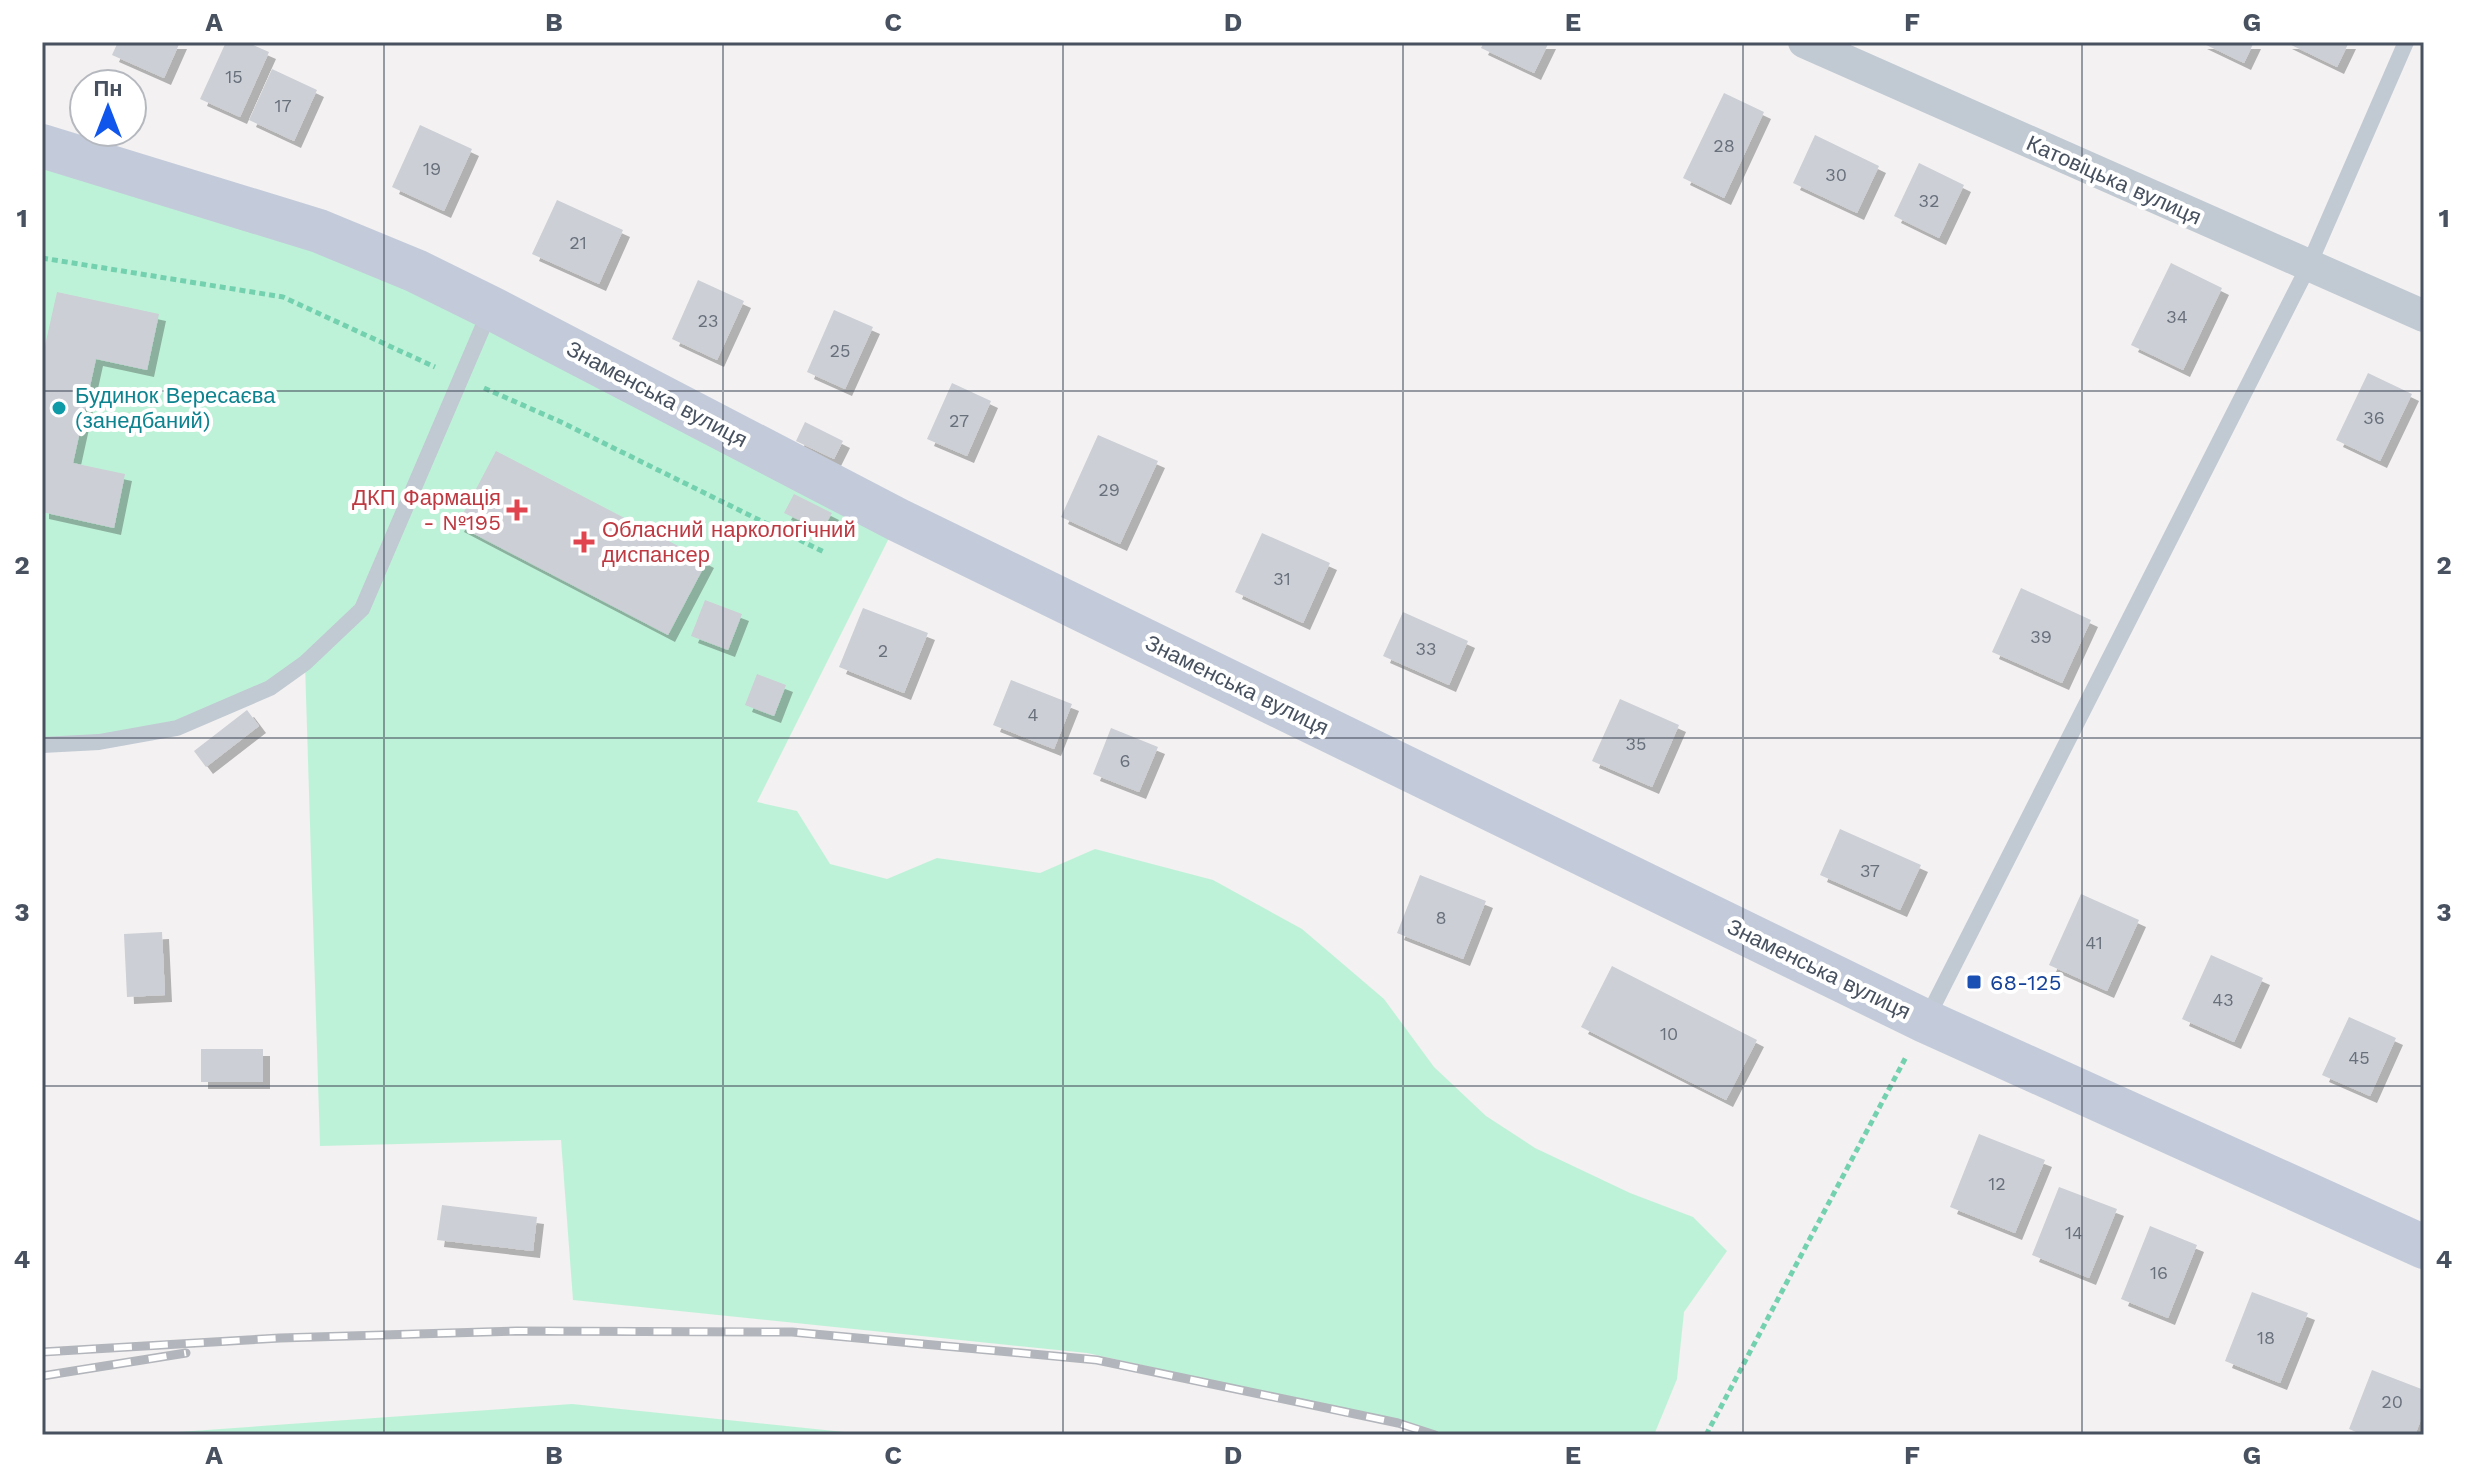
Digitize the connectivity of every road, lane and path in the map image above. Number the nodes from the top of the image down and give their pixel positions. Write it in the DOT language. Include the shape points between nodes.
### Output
graph roads {
  1 [pos="1804,42"];
  2 [pos="2406,42"];
  3 [pos="42,146"];
  4 [pos="2308,267"];
  5 [pos="491,308"];
  6 [pos="2424,316"];
  7 [pos="42,745"];
  8 [pos="1925,1021"];
  9 [pos="2424,1247"];
  10 [pos="1706,1435"];
  1 -- 4 [label="street, Катовіцька вулиця"];
  2 -- 4 [label="lane"];
  3 -- 5 [label="main road, Знаменська вулиця" via="319,231"];
  4 -- 6 [label="street, Катовіцька вулиця"];
  4 -- 8 [label="lane"];
  5 -- 7 [label="lane" via="362,609 270,688 177,728 99,742"];
  5 -- 8 [label="main road, Знаменська вулиця" via="898,520"];
  8 -- 9 [label="main road, Знаменська вулиця"];
  8 -- 10 [label="path"];
}
